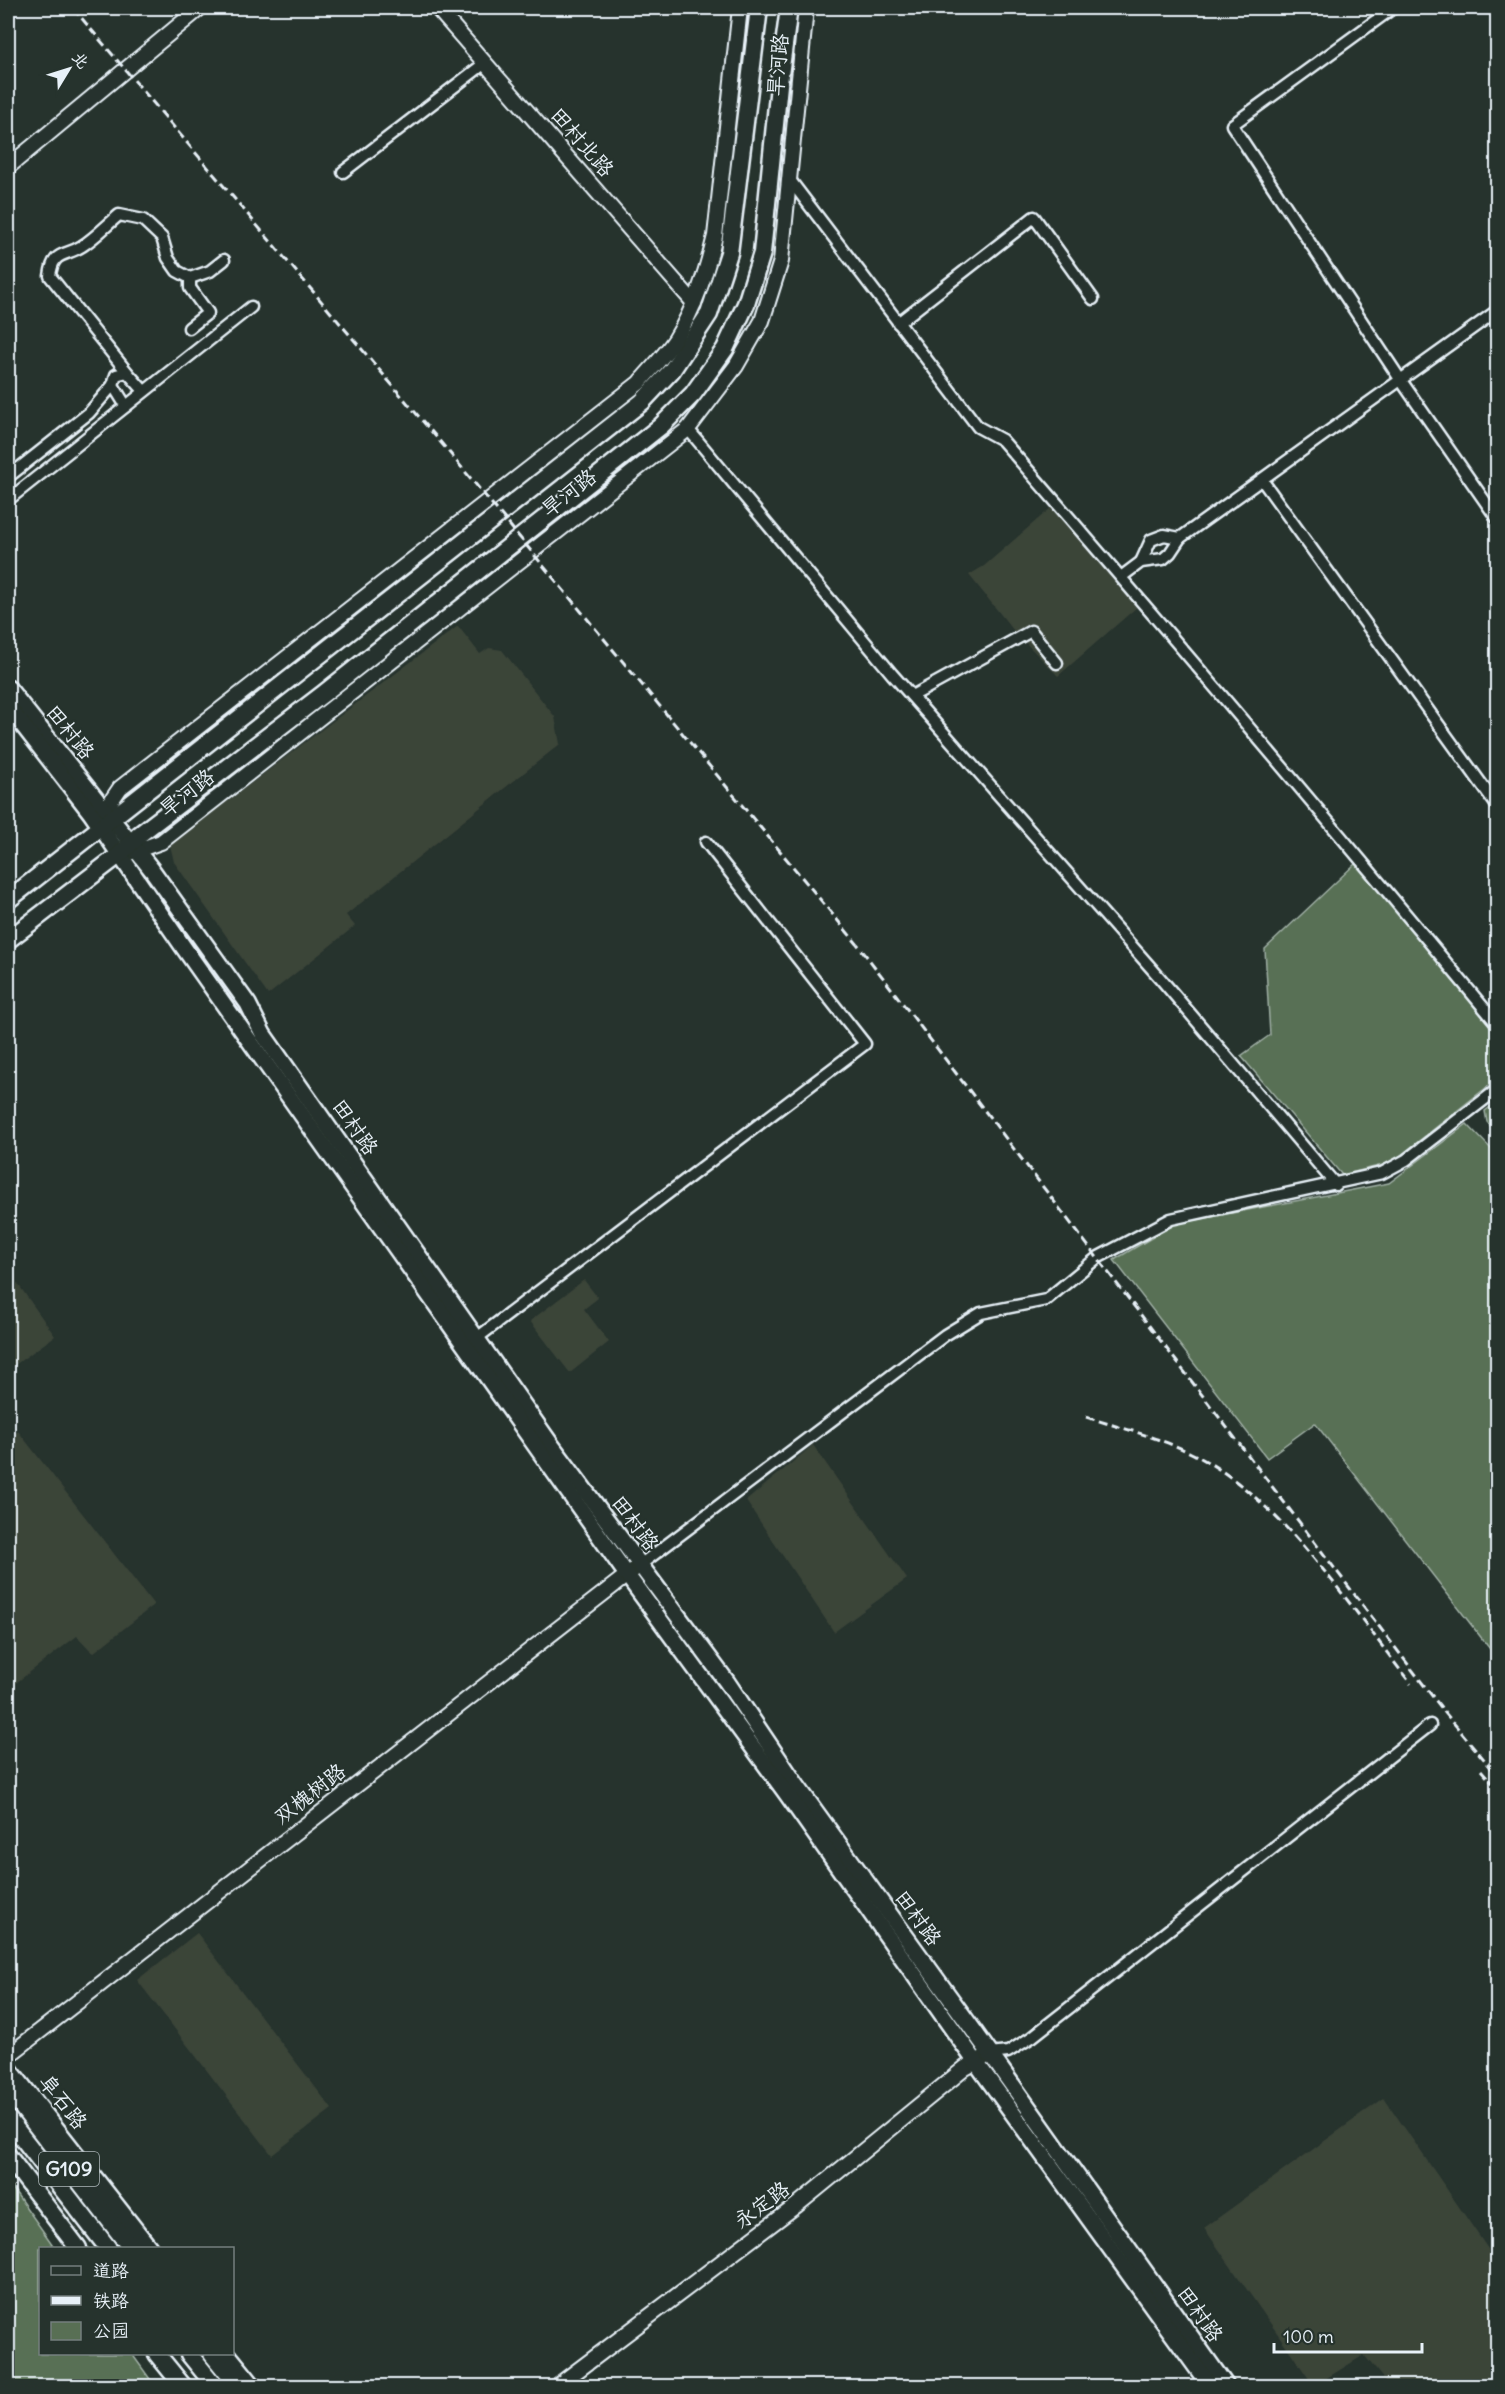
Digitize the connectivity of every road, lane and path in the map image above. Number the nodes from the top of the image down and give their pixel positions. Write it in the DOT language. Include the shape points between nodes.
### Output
graph roads {
  1 [pos="200,8"];
  2 [pos="437,8"];
  3 [pos="740,8"];
  4 [pos="759,8"];
  5 [pos="789,8"];
  6 [pos="806,8"];
  7 [pos="1393,8"];
  8 [pos="755,43"];
  9 [pos="485,63"];
  10 [pos="727,124"];
  11 [pos="8,167"];
  12 [pos="343,172"];
  13 [pos="790,180"];
  14 [pos="224,260"];
  15 [pos="190,278"];
  16 [pos="1093,299"];
  17 [pos="694,303"];
  18 [pos="251,307"];
  19 [pos="1497,310"];
  20 [pos="898,323"];
  21 [pos="189,328"];
  22 [pos="127,372"];
  23 [pos="1400,380"];
  24 [pos="113,386"];
  25 [pos="144,392"];
  26 [pos="126,406"];
  27 [pos="688,429"];
  28 [pos="8,477"];
  29 [pos="1262,480"];
  30 [pos="8,500"];
  31 [pos="1497,520"];
  32 [pos="1180,538"];
  33 [pos="1141,562"];
  34 [pos="1121,578"];
  35 [pos="291,655"];
  36 [pos="1057,663"];
  37 [pos="8,688"];
  38 [pos="912,696"];
  39 [pos="8,706"];
  40 [pos="325,715"];
  41 [pos="241,717"];
  42 [pos="251,748"];
  43 [pos="1497,807"];
  44 [pos="106,819"];
  45 [pos="706,842"];
  46 [pos="134,846"];
  47 [pos="118,855"];
  48 [pos="8,900"];
  49 [pos="8,940"];
  50 [pos="1497,1025"];
  51 [pos="1497,1089"];
  52 [pos="1336,1185"];
  53 [pos="477,1338"];
  54 [pos="633,1570"];
  55 [pos="1430,1725"];
  56 [pos="990,2054"];
  57 [pos="8,2056"];
  58 [pos="975,2061"];
  59 [pos="8,2068"];
  60 [pos="8,2089"];
  61 [pos="8,2119"];
  62 [pos="8,2156"];
  63 [pos="77,2247"];
  64 [pos="107,2247"];
  65 [pos="130,2247"];
  66 [pos="148,2247"];
  67 [pos="158,2355"];
  68 [pos="190,2355"];
  69 [pos="213,2355"];
  70 [pos="228,2355"];
  71 [pos="183,2385"];
  72 [pos="214,2386"];
  73 [pos="238,2386"];
  74 [pos="253,2386"];
  75 [pos="557,2386"];
  76 [pos="1210,2386"];
  77 [pos="1226,2386"];
  1 -- 11 [label="street"];
  2 -- 9 [label="street, 田村北路"];
  3 -- 10 [label="street, 旱河路"];
  4 -- 8 [label="main road, 旱河路"];
  5 -- 42 [label="main road, 旱河路" via="762,253 746,304 725,349 693,394 661,426"];
  6 -- 13 [label="street, 旱河路"];
  7 -- 23 [label="street" via="1232,125"];
  8 -- 10 [label="street"];
  8 -- 41 [label="main road, 旱河路" via="729,253 709,314 672,370 642,402"];
  9 -- 12 [label="street"];
  9 -- 17 [label="street, 田村北路"];
  10 -- 17 [label="street, 旱河路" via="715,236"];
  13 -- 20 [label="street"];
  13 -- 27 [label="street, 旱河路" via="781,261 762,321 736,366"];
  14 -- 15 [label="street" via="210,271"];
  15 -- 21 [label="street" via="190,288 208,312"];
  15 -- 22 [label="street" via="177,271 162,238 143,220 119,215 80,248 62,253 51,264 50,276"];
  16 -- 20 [label="street" via="1034,217"];
  17 -- 35 [label="street, 旱河路" via="674,341 639,383"];
  18 -- 25 [label="street"];
  19 -- 23 [label="street"];
  20 -- 34 [label="street" via="978,427 1002,440"];
  22 -- 24 [label="street" via="116,375"];
  22 -- 25 [label="street"];
  23 -- 29 [label="street"];
  23 -- 31 [label="street"];
  24 -- 26 [label="street"];
  24 -- 28 [label="street" via="89,413"];
  25 -- 26 [label="street"];
  26 -- 30 [label="street"];
  27 -- 38 [label="street"];
  27 -- 40 [label="street, 旱河路"];
  29 -- 32 [label="street"];
  29 -- 43 [label="street"];
  32 -- 33 [label="street" via="1163,559"];
  32 -- 33 [label="street" via="1164,535 1151,540"];
  33 -- 34 [label="street"];
  34 -- 50 [label="street"];
  35 -- 41 [label="street"];
  35 -- 44 [label="street, 旱河路" via="120,788"];
  36 -- 38 [label="street" via="1031,632"];
  37 -- 44 [label="main road, 田村路"];
  38 -- 52 [label="street"];
  39 -- 44 [label="main road, 田村路"];
  40 -- 42 [label="street"];
  40 -- 46 [label="street, 旱河路" via="161,842"];
  41 -- 44 [label="main road, 旱河路"];
  42 -- 46 [label="main road, 旱河路"];
  44 -- 46 [label="main road, 田村路"];
  44 -- 47 [label="main road, 田村路"];
  44 -- 48 [label="main road, 旱河路"];
  45 -- 53 [label="street" via="865,1044"];
  46 -- 47 [label="main road, 旱河路"];
  46 -- 53 [label="main road, 田村路" via="248,1004 263,1034"];
  47 -- 49 [label="main road, 旱河路"];
  47 -- 54 [label="main road, 田村路"];
  51 -- 52 [label="street" via="1406,1160 1382,1173"];
  52 -- 54 [label="street" via="1171,1219 1096,1258 1046,1300 981,1313 945,1335"];
  53 -- 54 [label="main road, 田村路"];
  54 -- 56 [label="main road, 田村路" via="650,1576"];
  54 -- 57 [label="street, 双槐树路"];
  54 -- 58 [label="main road, 田村路"];
  55 -- 56 [label="street" via="1032,2037 1008,2052"];
  56 -- 58 [label="street, 永定路"];
  56 -- 77 [label="main road, 田村路"];
  58 -- 75 [label="street, 永定路" via="797,2205"];
  58 -- 76 [label="main road, 田村路"];
  59 -- 66 [label="main road, 阜石路"];
  60 -- 65 [label="main road, 阜石路 / G109"];
  61 -- 64 [label="main road, G109"];
  62 -- 63 [label="main road"];
  67 -- 71 [label="main road"];
  68 -- 72 [label="main road"];
  69 -- 73 [label="main road"];
  70 -- 74 [label="main road"];
}
